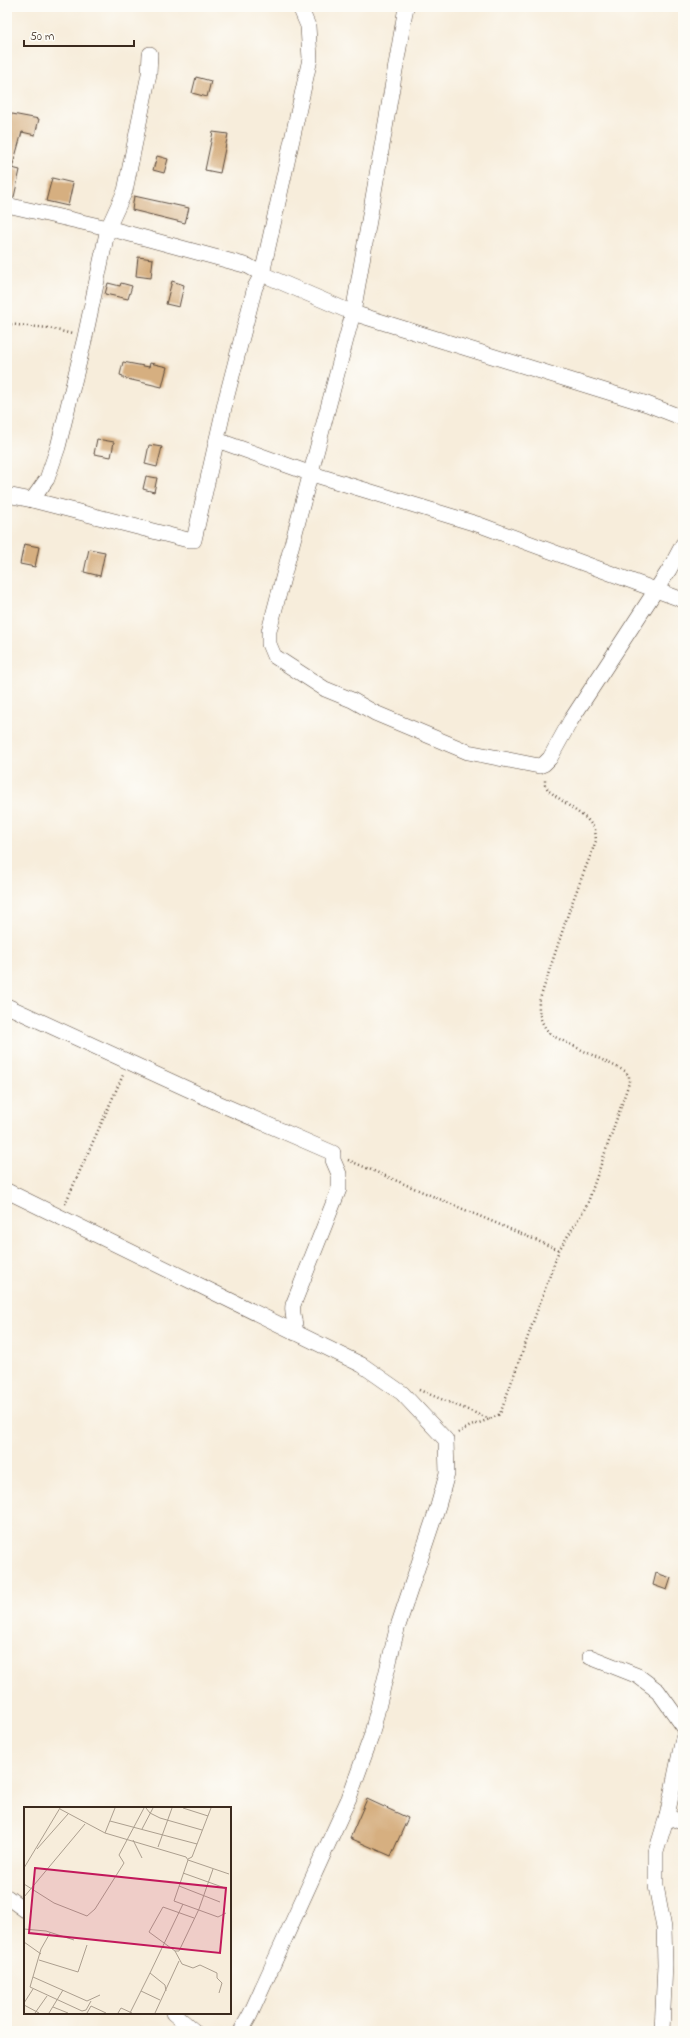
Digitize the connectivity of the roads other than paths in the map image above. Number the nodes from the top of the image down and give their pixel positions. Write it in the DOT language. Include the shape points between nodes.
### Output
graph roads {
  1 [pos="300,7"];
  2 [pos="406,7"];
  3 [pos="150,54"];
  4 [pos="7,205"];
  5 [pos="108,228"];
  6 [pos="262,274"];
  7 [pos="353,313"];
  8 [pos="683,418"];
  9 [pos="217,440"];
  10 [pos="309,473"];
  11 [pos="7,495"];
  12 [pos="32,500"];
  13 [pos="683,544"];
  14 [pos="657,589"];
  15 [pos="683,600"];
  16 [pos="7,1006"];
  17 [pos="7,1191"];
  18 [pos="295,1333"];
  19 [pos="590,1657"];
  20 [pos="683,1726"];
  21 [pos="683,1738"];
  22 [pos="667,1816"];
  23 [pos="683,1822"];
  24 [pos="7,1897"];
  25 [pos="24,1909"];
  26 [pos="174,2014"];
  27 [pos="194,2031"];
  28 [pos="241,2031"];
  29 [pos="662,2031"];
  1 -- 6 [label="street" via="308,26 310,59"];
  2 -- 7 [label="street"];
  3 -- 5 [label="street" via="150,74 125,191"];
  4 -- 5 [label="street"];
  5 -- 6 [label="street" via="248,266"];
  5 -- 12 [label="street" via="58,447 48,479"];
  6 -- 7 [label="street"];
  6 -- 9 [label="street" via="255,287"];
  7 -- 8 [label="street" via="647,404"];
  7 -- 10 [label="street"];
  9 -- 10 [label="street"];
  9 -- 12 [label="street" via="194,540"];
  10 -- 14 [label="street" via="480,524"];
  10 -- 14 [label="street" via="269,631 268,644 274,656 325,689 468,752 539,766 544,764"];
  11 -- 12 [label="street"];
  13 -- 14 [label="street"];
  14 -- 15 [label="street"];
  16 -- 18 [label="street" via="333,1153 339,1174 339,1189 293,1305"];
  17 -- 18 [label="street"];
  18 -- 28 [label="street" via="362,1365 402,1393 446,1440 446,1474 438,1506 397,1629 371,1737 349,1798"];
  19 -- 20 [label="street" via="638,1676 658,1691"];
  21 -- 22 [label="street"];
  22 -- 23 [label="street"];
  22 -- 29 [label="street" via="656,1852 656,1886 664,1928"];
  24 -- 25 [label="street"];
  26 -- 27 [label="street"];
}
